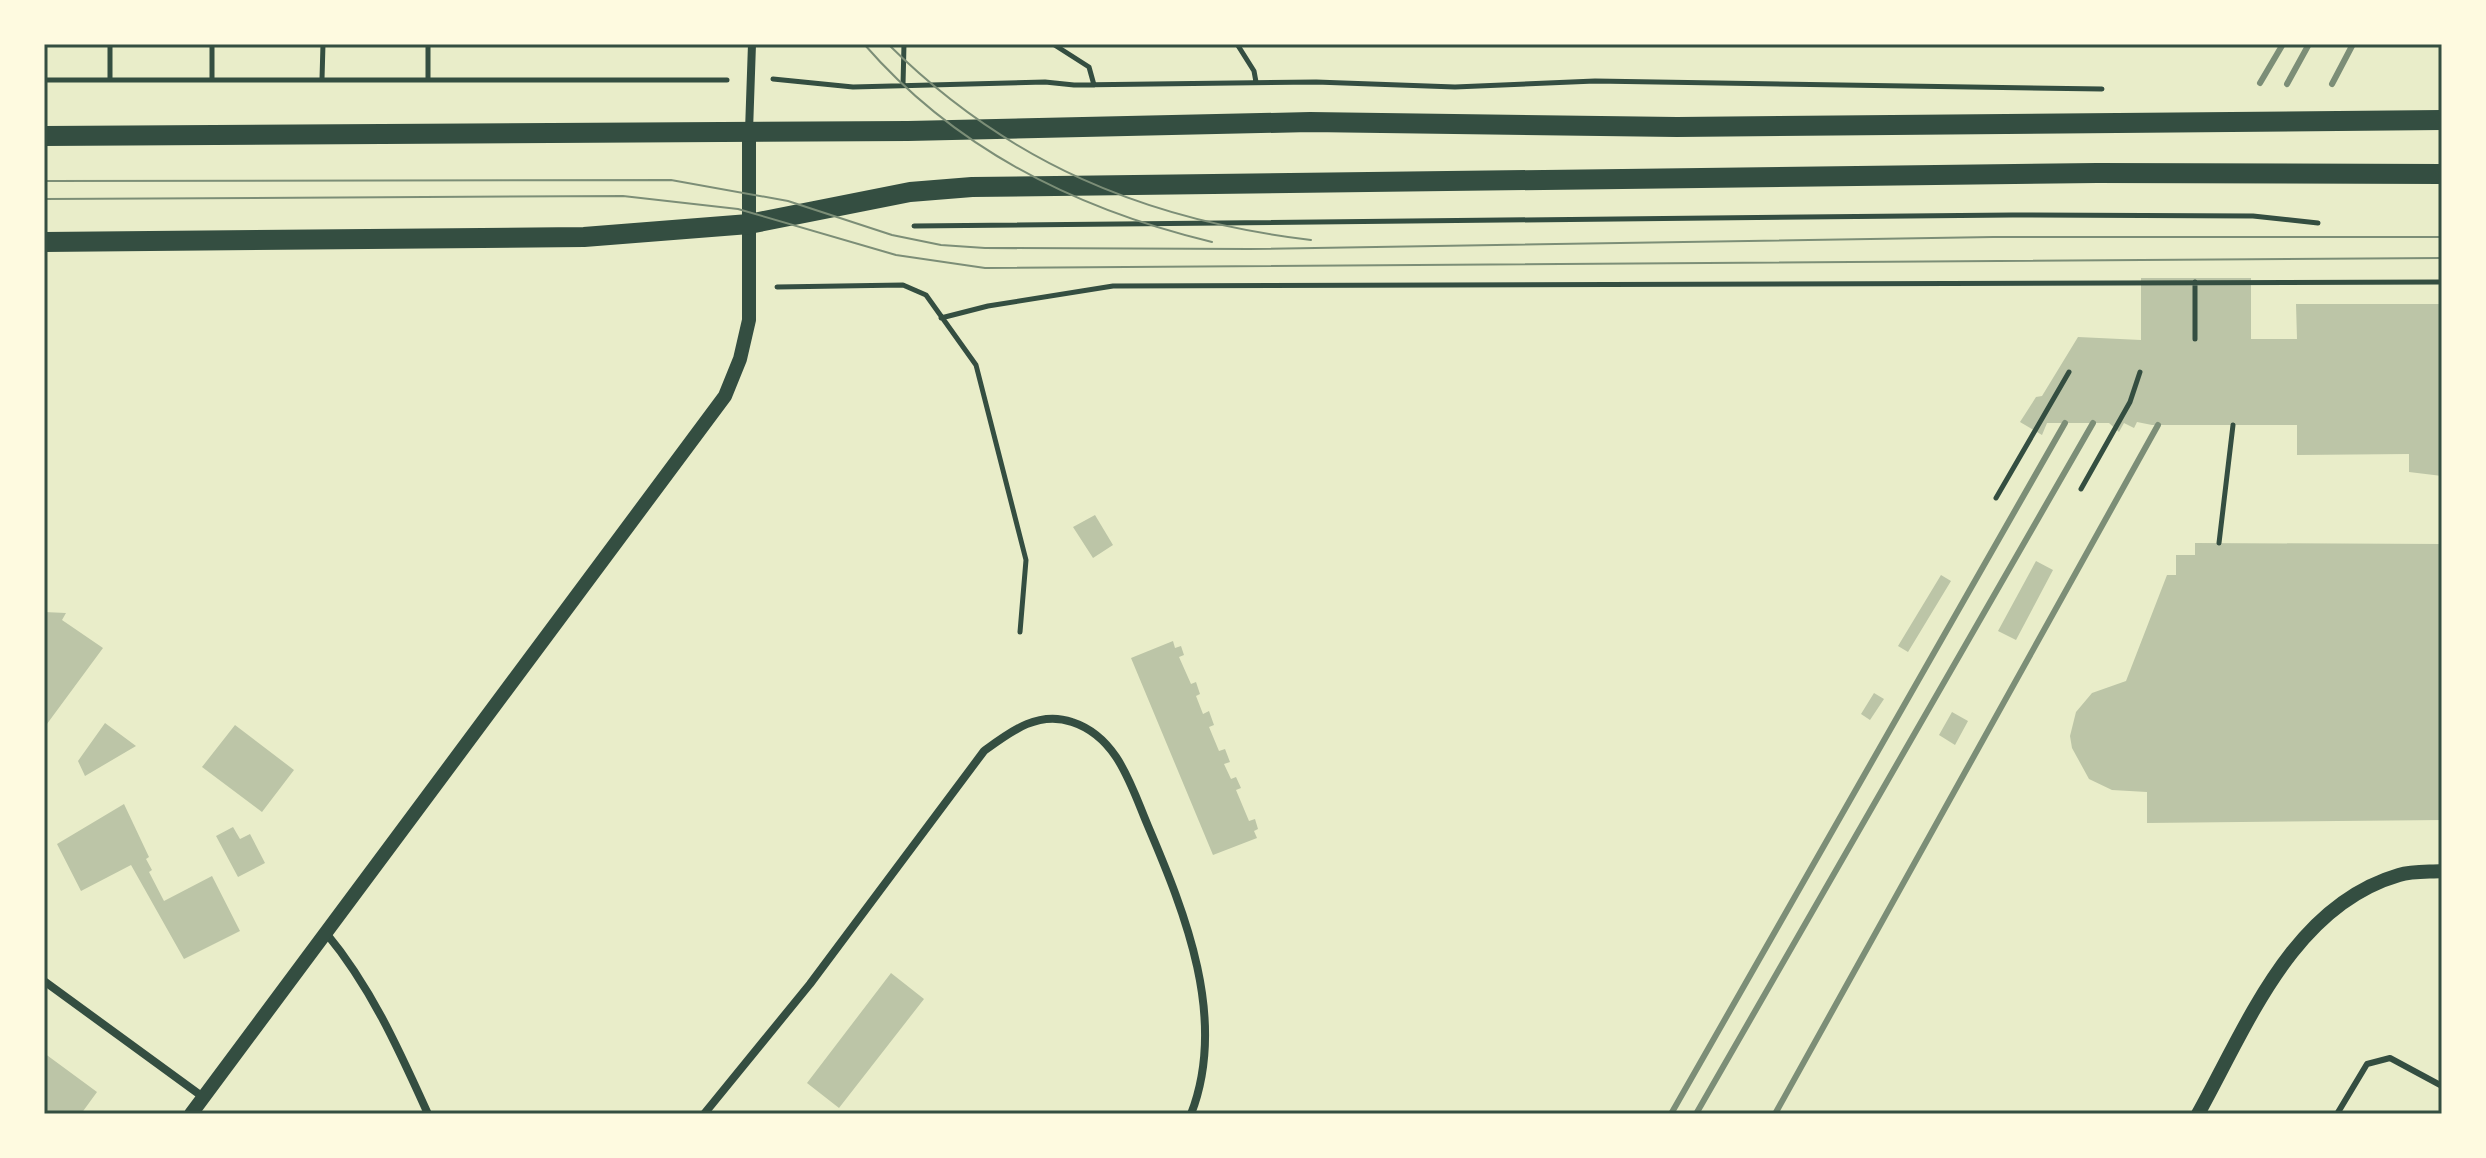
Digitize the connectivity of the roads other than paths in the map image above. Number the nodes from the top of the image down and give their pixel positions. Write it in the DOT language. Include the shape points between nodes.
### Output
graph roads {
  1 [pos="752,44"];
  2 [pos="2442,120"];
  3 [pos="749,132"];
  4 [pos="44,136"];
  5 [pos="2442,174"];
  6 [pos="749,224"];
  7 [pos="44,242"];
  8 [pos="2442,871"];
  9 [pos="325,932"];
  10 [pos="44,981"];
  11 [pos="2442,1086"];
  12 [pos="203,1097"];
  13 [pos="191,1114"];
  14 [pos="428,1114"];
  15 [pos="704,1114"];
  16 [pos="1191,1114"];
  17 [pos="2198,1114"];
  18 [pos="2337,1114"];
  1 -- 3 [label="street"];
  2 -- 3 [label="main road" via="1677,127 1310,122"];
  3 -- 4 [label="main road"];
  3 -- 6 [label="street"];
  5 -- 6 [label="main road" via="2097,173 972,187 910,192"];
  6 -- 7 [label="main road" via="584,237"];
  6 -- 9 [label="street" via="749,320 725,396"];
  8 -- 17 [label="street" via="2400,874 2348,898 2318,925 2284,960"];
  9 -- 12 [label="street"];
  9 -- 14 [label="street" via="391,1031"];
  10 -- 12 [label="street"];
  11 -- 18 [label="lane" via="2390,1058 2367,1064"];
  12 -- 13 [label="street"];
  15 -- 16 [label="street" via="810,984 984,751 1010,730 1037,719 1071,721 1101,737 1124,769 1177,895 1193,942 1204,1042"];
}
